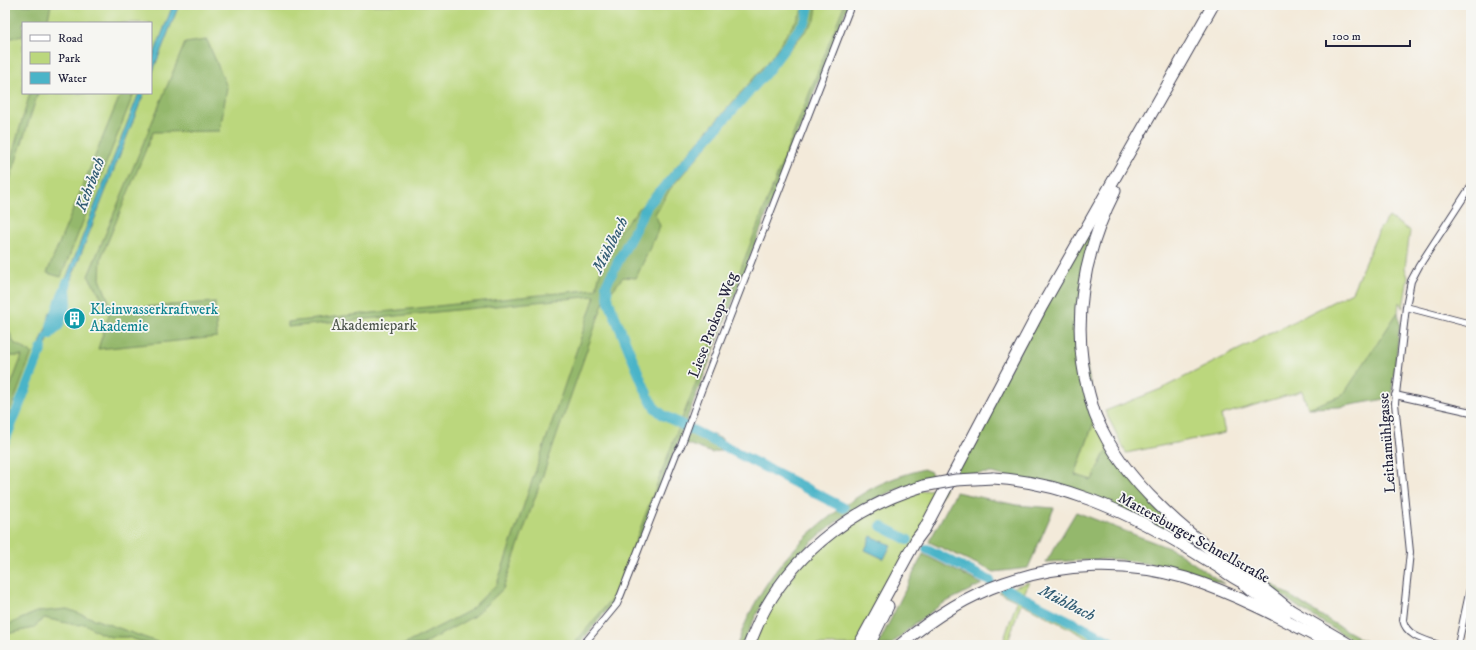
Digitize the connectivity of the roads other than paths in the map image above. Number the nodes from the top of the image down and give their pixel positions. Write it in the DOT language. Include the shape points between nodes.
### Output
graph roads {
  1 [pos="851,5"];
  2 [pos="1214,5"];
  3 [pos="1184,58"];
  4 [pos="1471,186"];
  5 [pos="1406,306"];
  6 [pos="1471,324"];
  7 [pos="1395,395"];
  8 [pos="1471,412"];
  9 [pos="924,528"];
  10 [pos="897,576"];
  11 [pos="1242,583"];
  12 [pos="1471,584"];
  13 [pos="1291,611"];
  14 [pos="754,634"];
  15 [pos="583,645"];
  16 [pos="749,645"];
  17 [pos="752,645"];
  18 [pos="859,645"];
  19 [pos="862,645"];
  20 [pos="868,645"];
  21 [pos="900,645"];
  22 [pos="1332,645"];
  23 [pos="1340,645"];
  24 [pos="1350,645"];
  25 [pos="1439,645"];
  26 [pos="1458,645"];
  1 -- 15 [label="street, Liese Prokop-Weg" via="620,597"];
  2 -- 3 [label="highway"];
  3 -- 9 [label="highway" via="1042,306"];
  3 -- 13 [label="highway" via="1100,223 1087,267 1079,323 1085,379 1096,416 1112,448 1133,478 1193,535"];
  4 -- 5 [label="street, Leithamühlgasse" via="1419,266 1412,281"];
  5 -- 6 [label="street"];
  5 -- 7 [label="street, Leithamühlgasse"];
  7 -- 8 [label="street"];
  7 -- 25 [label="street, Leithamühlgasse" via="1410,552 1404,626 1408,631"];
  9 -- 10 [label="highway"];
  9 -- 20 [label="highway" via="921,542"];
  10 -- 18 [label="highway"];
  10 -- 19 [label="highway"];
  11 -- 13 [label="highway, Mattersburger Schnellstraße" via="1255,588"];
  11 -- 14 [label="highway, Mattersburger Schnellstraße, bridge" via="1175,541 1110,507 1077,494 1024,481 993,478 956,480 923,486 893,496 847,521 822,540 804,556 784,580 764,610"];
  11 -- 23 [label="highway" via="1275,607"];
  12 -- 26 [label="street"];
  13 -- 24 [label="highway, Mattersburger Schnellstraße"];
  14 -- 16 [label="highway, Mattersburger Schnellstraße"];
  14 -- 17 [label="highway"];
  21 -- 22 [label="highway, Mattersburger Schnellstraße" via="942,614 1003,583 1031,575 1074,568 1112,566 1152,570 1223,591"];
}
